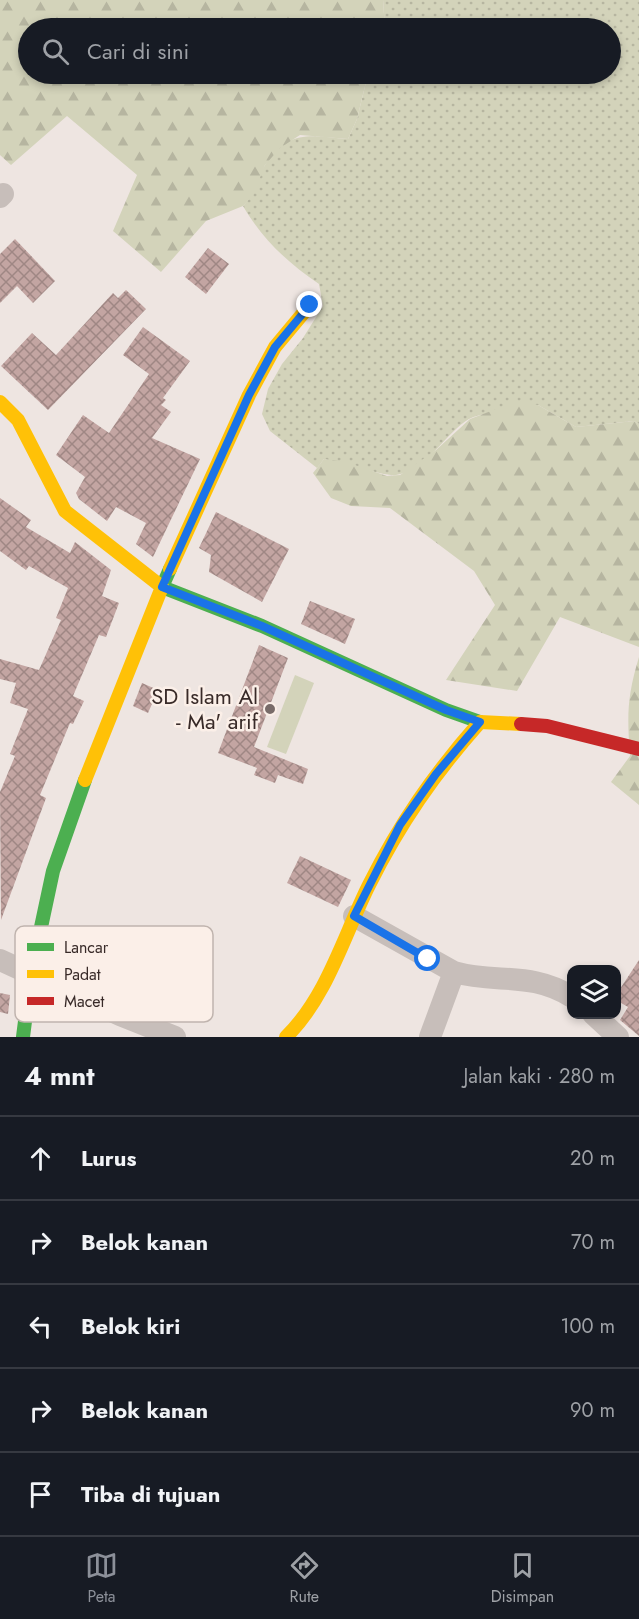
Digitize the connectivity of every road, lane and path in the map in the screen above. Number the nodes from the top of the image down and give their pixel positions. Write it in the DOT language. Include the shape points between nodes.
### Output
graph roads {
  1 [pos="310,305"];
  2 [pos="0,402"];
  3 [pos="162,587"];
  4 [pos="480,722"];
  5 [pos="639,749"];
  6 [pos="354,916"];
  7 [pos="41,926"];
  8 [pos="0,960"];
  9 [pos="15,967"];
  10 [pos="454,972"];
  11 [pos="567,994"];
  12 [pos="598,1019"];
  13 [pos="24,1022"];
  14 [pos="138,1022"];
  15 [pos="22,1037"];
  16 [pos="175,1037"];
  17 [pos="286,1037"];
  18 [pos="430,1037"];
  19 [pos="618,1037"];
  1 -- 3 [label="street" via="275,347 249,395"];
  2 -- 3 [label="street" via="18,420 65,511"];
  3 -- 4 [label="street" via="272,630"];
  3 -- 7 [label="street" via="96,749 53,871"];
  4 -- 5 [label="street" via="547,726"];
  4 -- 6 [label="street" via="400,825"];
  6 -- 10 [label="street"];
  6 -- 17 [label="street" via="316,1001"];
  8 -- 9 [label="street"];
  10 -- 11 [label="street" via="530,979"];
  10 -- 18 [label="street"];
  12 -- 19 [label="street"];
  13 -- 15 [label="street"];
  14 -- 16 [label="street"];
}
